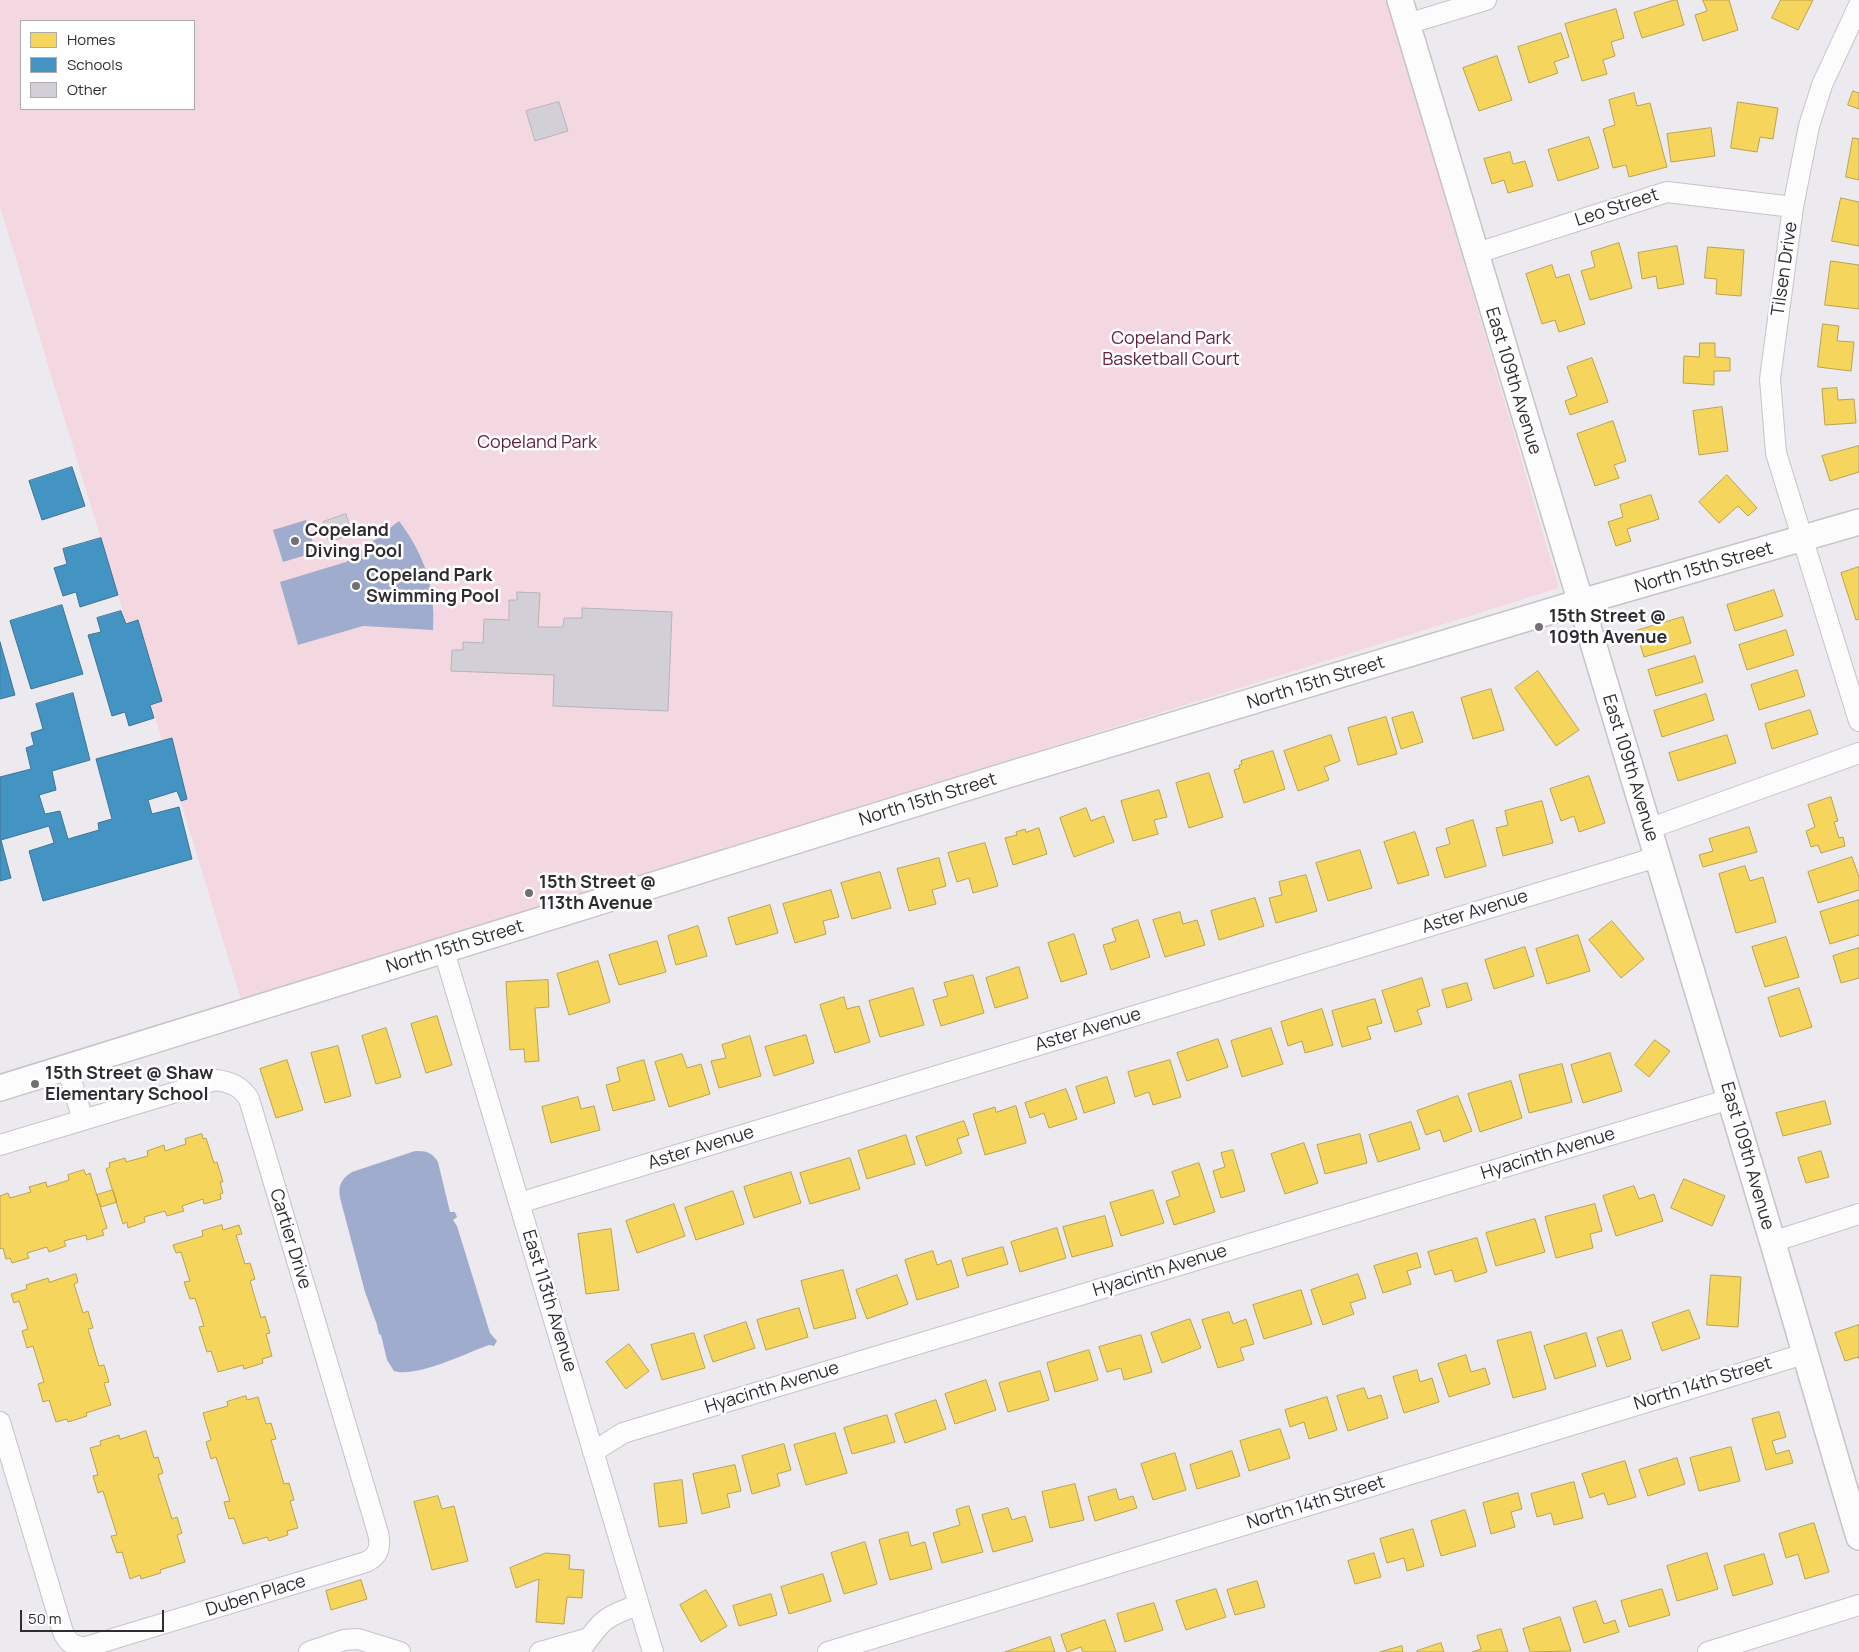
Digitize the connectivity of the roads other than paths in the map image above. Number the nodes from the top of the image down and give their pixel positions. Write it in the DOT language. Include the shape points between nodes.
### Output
graph roads {
  1 [pos="1400,0"];
  2 [pos="1486,0"];
  3 [pos="1859,5"];
  4 [pos="1407,24"];
  5 [pos="1794,207"];
  6 [pos="1474,254"];
  7 [pos="1859,522"];
  8 [pos="1801,540"];
  9 [pos="1581,602"];
  10 [pos="1859,721"];
  11 [pos="1859,753"];
  12 [pos="1648,829"];
  13 [pos="1657,857"];
  14 [pos="444,951"];
  15 [pos="67,1067"];
  16 [pos="0,1088"];
  17 [pos="1730,1099"];
  18 [pos="83,1120"];
  19 [pos="0,1145"];
  20 [pos="519,1204"];
  21 [pos="1859,1214"];
  22 [pos="1772,1242"];
  23 [pos="1804,1354"];
  24 [pos="0,1422"];
  25 [pos="594,1452"];
  26 [pos="1859,1537"];
  27 [pos="378,1551"];
  28 [pos="640,1605"];
  29 [pos="1859,1606"];
  30 [pos="589,1647"];
  31 [pos="309,1652"];
  32 [pos="400,1652"];
  33 [pos="540,1652"];
  34 [pos="653,1652"];
  35 [pos="828,1652"];
  36 [pos="1708,1652"];
  1 -- 4 [label="street, East 109th Avenue"];
  2 -- 4 [label="street"];
  3 -- 5 [label="street, Tilsen Drive" via="1822,85 1809,126"];
  4 -- 6 [label="street, East 109th Avenue"];
  5 -- 6 [label="street, Leo Street" via="1667,192"];
  5 -- 8 [label="street, Tilsen Drive" via="1770,379 1776,453"];
  6 -- 9 [label="street, East 109th Avenue"];
  7 -- 8 [label="street, North 15th Street"];
  8 -- 9 [label="street, North 15th Street"];
  8 -- 10 [label="street, Tilsen Drive"];
  9 -- 12 [label="street, East 109th Avenue"];
  9 -- 14 [label="street, North 15th Street"];
  11 -- 12 [label="street"];
  12 -- 13 [label="street, East 109th Avenue"];
  13 -- 17 [label="street, East 109th Avenue"];
  13 -- 20 [label="street, Aster Avenue"];
  14 -- 15 [label="street, North 15th Street"];
  14 -- 20 [label="street, East 113th Avenue"];
  15 -- 16 [label="street, North 15th Street"];
  15 -- 18 [label="street"];
  17 -- 22 [label="street, East 109th Avenue"];
  17 -- 25 [label="street, Hyacinth Avenue" via="624,1433"];
  18 -- 19 [label="street, Cartier Drive"];
  18 -- 27 [label="street, Cartier Drive" via="216,1080 232,1083 245,1093 378,1533"];
  20 -- 25 [label="street, East 113th Avenue"];
  21 -- 22 [label="street"];
  22 -- 23 [label="street, East 109th Avenue"];
  23 -- 26 [label="street, East 109th Avenue"];
  23 -- 35 [label="street, North 14th Street"];
  24 -- 27 [label="street, Duben Place" via="63,1632 66,1639 78,1647 372,1560"];
  25 -- 28 [label="street, East 113th Avenue"];
  28 -- 30 [label="street" via="601,1622"];
  28 -- 34 [label="street, East 113th Avenue"];
  29 -- 36 [label="street"];
  30 -- 33 [label="street"];
  31 -- 32 [label="street" via="344,1640 358,1639"];
}
